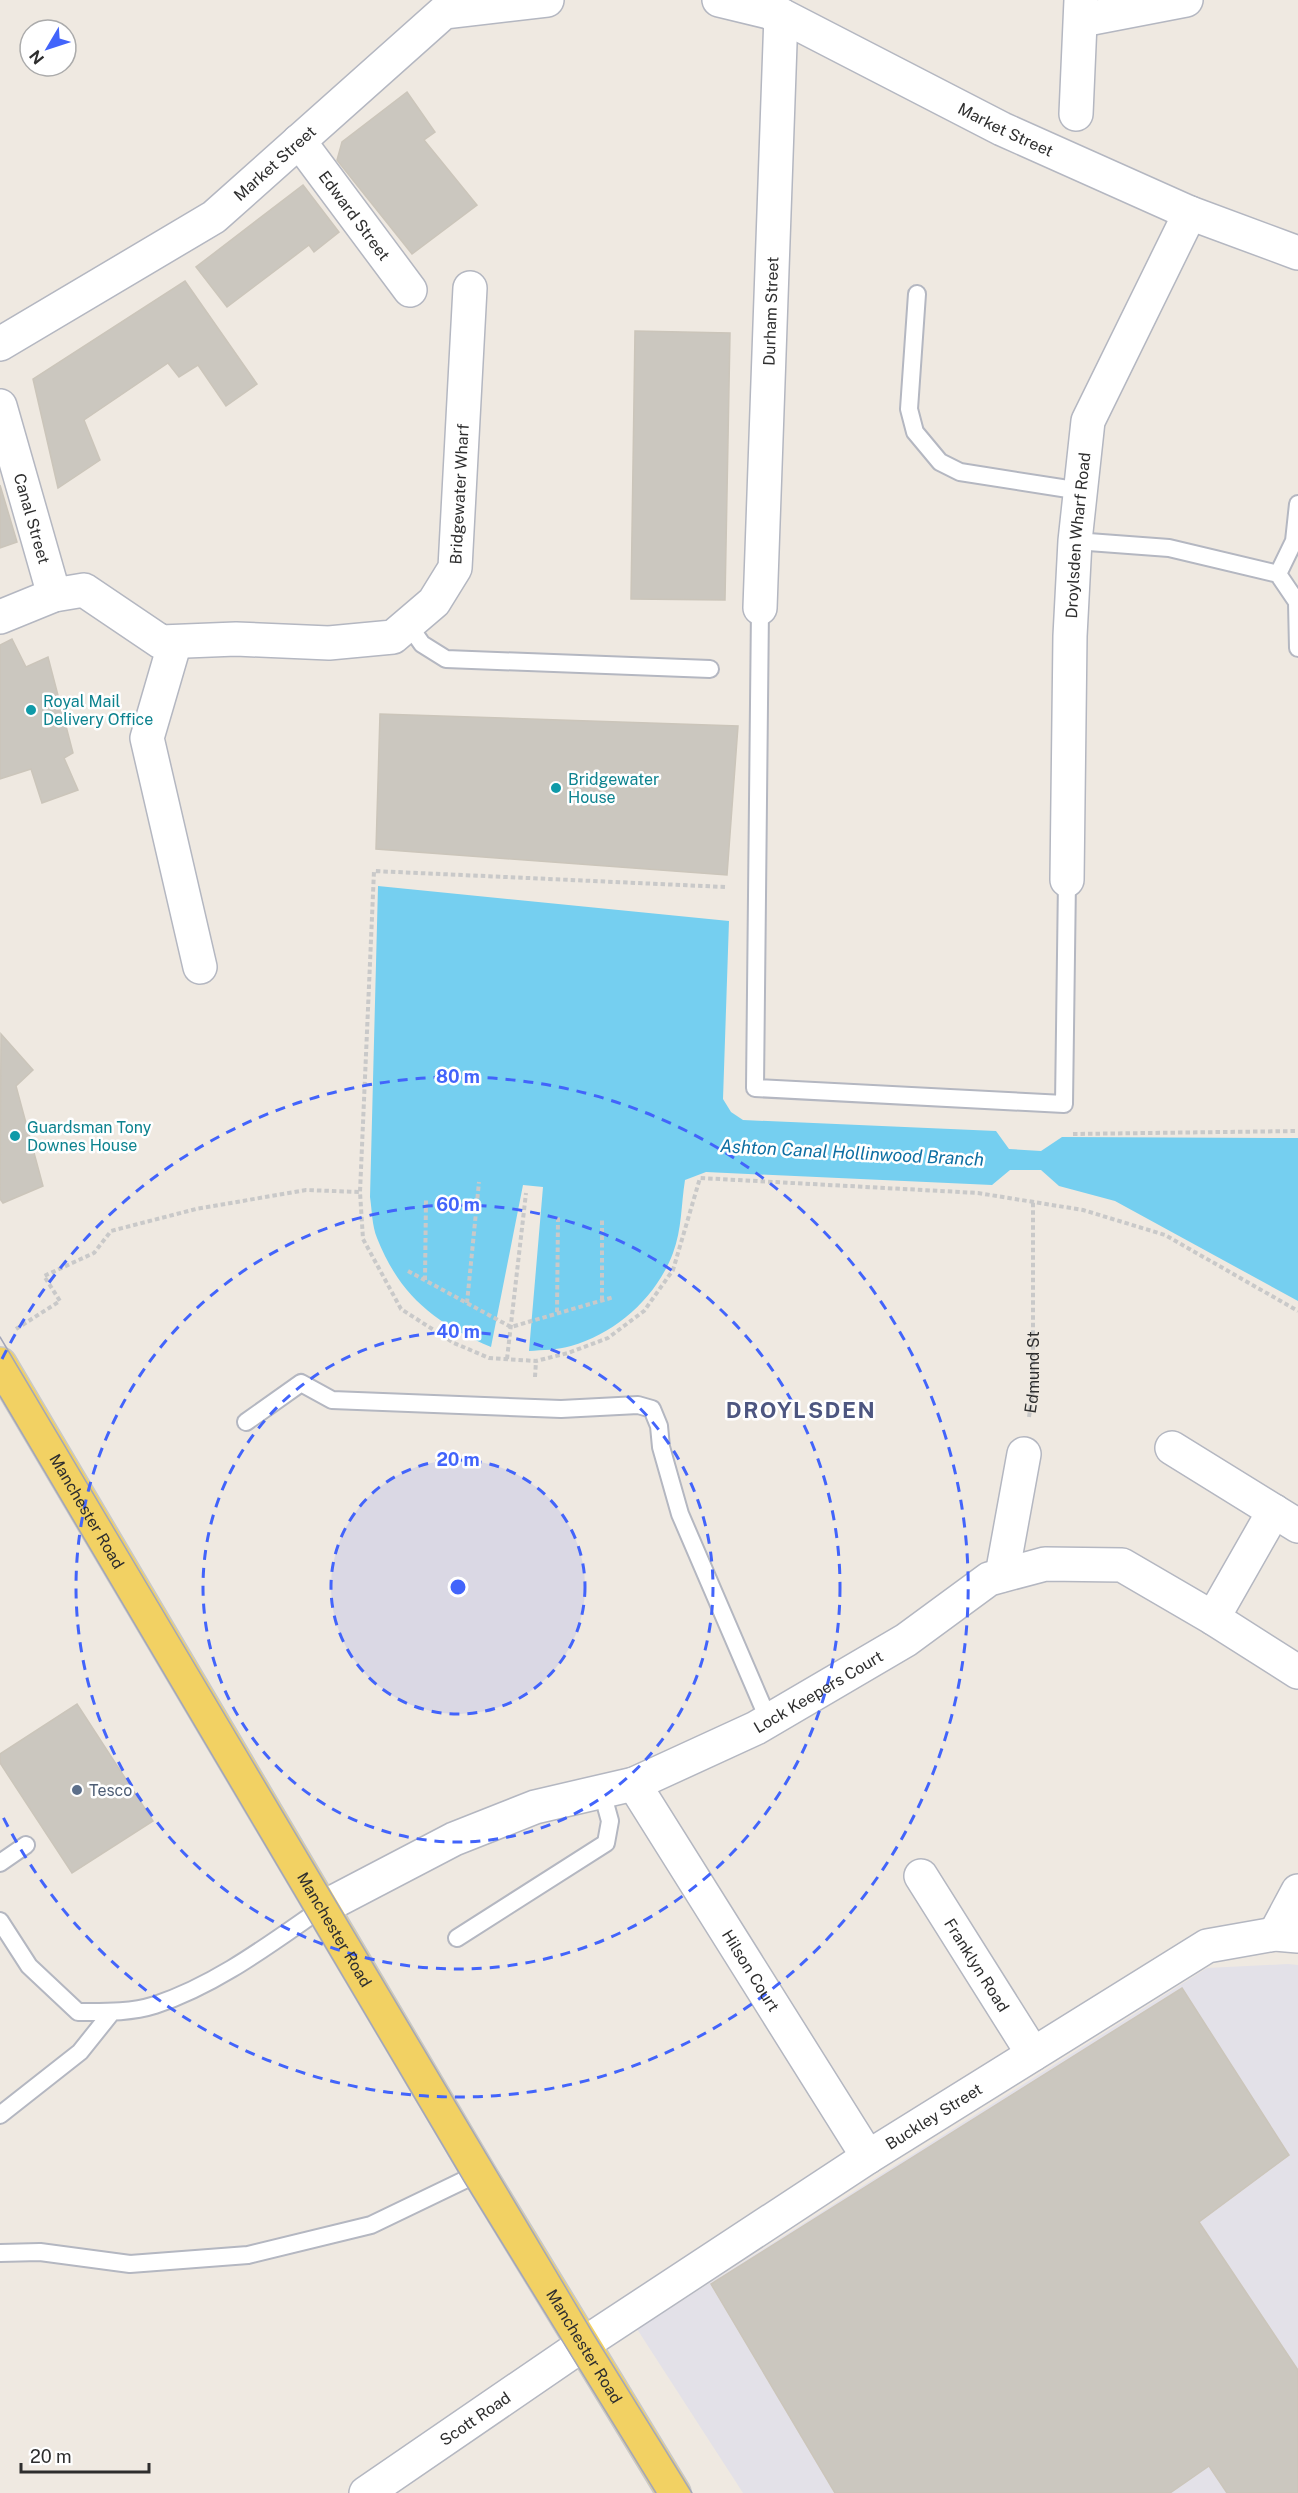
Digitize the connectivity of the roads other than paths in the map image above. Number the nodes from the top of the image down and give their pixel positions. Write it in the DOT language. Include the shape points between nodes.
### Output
graph roads {
  1 [pos="547,0"];
  2 [pos="719,0"];
  3 [pos="1185,0"];
  4 [pos="434,6"];
  5 [pos="1081,10"];
  6 [pos="781,15"];
  7 [pos="1076,114"];
  8 [pos="299,141"];
  9 [pos="1190,213"];
  10 [pos="1298,253"];
  11 [pos="470,288"];
  12 [pos="410,290"];
  13 [pos="917,294"];
  14 [pos="0,344"];
  15 [pos="0,406"];
  16 [pos="1081,491"];
  17 [pos="1298,504"];
  18 [pos="1075,541"];
  19 [pos="1278,574"];
  20 [pos="54,595"];
  21 [pos="760,608"];
  22 [pos="0,617"];
  23 [pos="408,624"];
  24 [pos="176,642"];
  25 [pos="1298,648"];
  26 [pos="710,669"];
  27 [pos="1067,880"];
  28 [pos="200,967"];
  29 [pos="0,1364"];
  30 [pos="246,1422"];
  31 [pos="1172,1448"];
  32 [pos="1024,1454"];
  33 [pos="1286,1519"];
  34 [pos="1002,1575"];
  35 [pos="1213,1618"];
  36 [pos="1298,1672"];
  37 [pos="769,1720"];
  38 [pos="634,1784"];
  39 [pos="602,1792"];
  40 [pos="26,1845"];
  41 [pos="0,1863"];
  42 [pos="921,1876"];
  43 [pos="1298,1891"];
  44 [pos="322,1908"];
  45 [pos="0,1921"];
  46 [pos="1287,1935"];
  47 [pos="457,1938"];
  48 [pos="112,2013"];
  49 [pos="1033,2054"];
  50 [pos="0,2115"];
  51 [pos="868,2157"];
  52 [pos="479,2173"];
  53 [pos="0,2253"];
  54 [pos="585,2343"];
  55 [pos="366,2493"];
  56 [pos="674,2493"];
  1 -- 4 [label="street, Market Street"];
  2 -- 6 [label="street, Market Street"];
  3 -- 5 [label="street"];
  4 -- 8 [label="street, Market Street"];
  5 -- 7 [label="street"];
  6 -- 9 [label="street, Market Street" via="1002,129"];
  6 -- 21 [label="street, Durham Street"];
  8 -- 12 [label="street, Edward Street"];
  8 -- 14 [label="street, Market Street" via="214,217"];
  9 -- 10 [label="street, Market Street"];
  9 -- 16 [label="street, Droylsden Wharf Road" via="1088,421"];
  11 -- 23 [label="street, Bridgewater Wharf" via="455,568 434,602"];
  13 -- 16 [label="lane" via="909,409 915,432 934,455 960,472"];
  15 -- 20 [label="street, Canal Street"];
  16 -- 18 [label="street, Droylsden Wharf Road"];
  17 -- 19 [label="lane" via="1294,541"];
  18 -- 19 [label="lane" via="1169,548"];
  18 -- 27 [label="street, Droylsden Wharf Road"];
  19 -- 25 [label="lane" via="1297,602"];
  20 -- 22 [label="street, Bridgewater Wharf"];
  20 -- 24 [label="street, Bridgewater Wharf" via="84,590 161,642"];
  21 -- 27 [label="lane" via="755,1088 1064,1104"];
  23 -- 24 [label="street, Bridgewater Wharf" via="393,637 329,643 236,639"];
  23 -- 26 [label="lane" via="422,644 446,659"];
  24 -- 28 [label="street" via="147,738"];
  29 -- 44 [label="main road, Manchester Road"];
  30 -- 37 [label="lane" via="301,1383 333,1400 561,1409 638,1405 652,1409 680,1514"];
  31 -- 33 [label="street"];
  32 -- 34 [label="street"];
  33 -- 35 [label="street"];
  34 -- 35 [label="street, Lock Keepers Court" via="1045,1564 1122,1565"];
  34 -- 37 [label="street, Lock Keepers Court" via="988,1579 906,1640"];
  35 -- 36 [label="street, Lock Keepers Court"];
  37 -- 38 [label="street, Lock Keepers Court"];
  38 -- 39 [label="street, Lock Keepers Court"];
  38 -- 51 [label="street, Hilson Court"];
  39 -- 44 [label="street, Lock Keepers Court" via="535,1808 454,1839"];
  39 -- 47 [label="lane" via="610,1821 606,1844"];
  40 -- 41 [label="lane"];
  42 -- 49 [label="street, Franklyn Road"];
  43 -- 46 [label="street"];
  44 -- 48 [label="lane" via="207,1982 154,2005"];
  44 -- 52 [label="main road, Manchester Road"];
  45 -- 48 [label="lane" via="29,1966 78,2012"];
  46 -- 49 [label="street, Buckley Street" via="1207,1946"];
  48 -- 50 [label="lane" via="80,2052"];
  49 -- 51 [label="street, Buckley Street"];
  51 -- 54 [label="street, Buckley Street"];
  52 -- 53 [label="lane" via="371,2225 248,2255 130,2264 40,2252"];
  52 -- 54 [label="main road, Manchester Road"];
  54 -- 55 [label="street, Scott Road"];
  54 -- 56 [label="main road, Manchester Road"];
}
